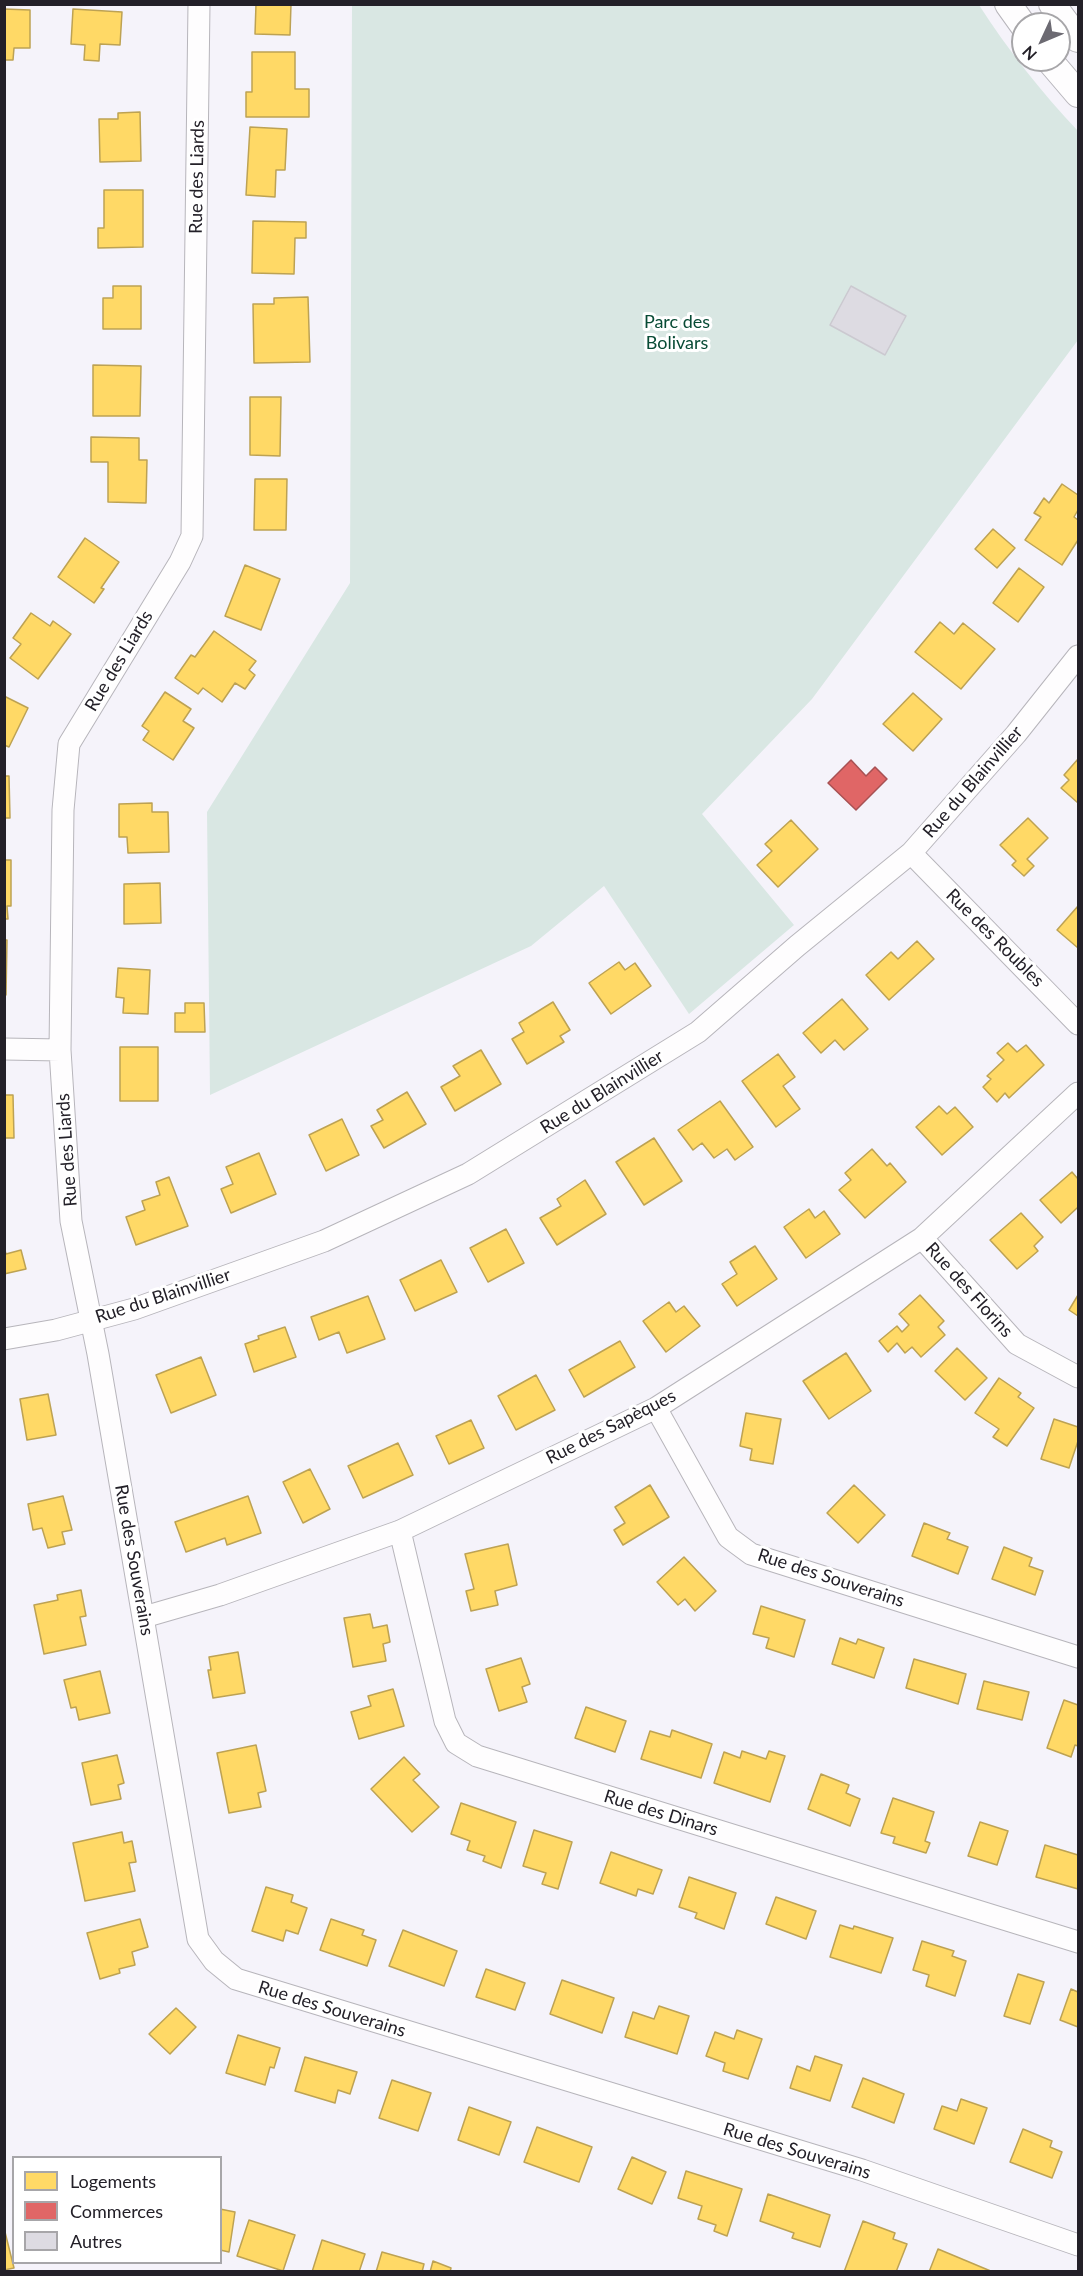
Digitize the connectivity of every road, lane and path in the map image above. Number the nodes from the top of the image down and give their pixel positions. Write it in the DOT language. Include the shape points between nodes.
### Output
graph roads {
  1 [pos="199,4"];
  2 [pos="1052,4"];
  3 [pos="1078,39"];
  4 [pos="1059,72"];
  5 [pos="1078,94"];
  6 [pos="1078,656"];
  7 [pos="911,853"];
  8 [pos="1078,1024"];
  9 [pos="4,1049"];
  10 [pos="60,1050"];
  11 [pos="1078,1093"];
  12 [pos="922,1238"];
  13 [pos="92,1320"];
  14 [pos="4,1339"];
  15 [pos="1078,1377"];
  16 [pos="656,1408"];
  17 [pos="400,1531"];
  18 [pos="144,1617"];
  19 [pos="1078,1657"];
  20 [pos="1078,1942"];
  21 [pos="1078,2245"];
  1 -- 10 [label="street, Rue des Liards" via="192,536 69,744 63,810"];
  2 -- 3 [label="street"];
  4 -- 5 [label="street"];
  6 -- 7 [label="street, Rue du Blainvillier" via="1016,734"];
  7 -- 8 [label="street, Rue des Roubles"];
  7 -- 13 [label="street, Rue du Blainvillier" via="698,1032 468,1174 324,1241 134,1309"];
  9 -- 10 [label="street"];
  10 -- 13 [label="street, Rue des Liards" via="71,1221"];
  11 -- 12 [label="street, Rue des Sapèques"];
  12 -- 15 [label="street, Rue des Florins" via="1017,1344"];
  12 -- 16 [label="street, Rue des Sapèques"];
  13 -- 14 [label="street, Rue du Blainvillier"];
  13 -- 18 [label="street, Rue des Souverains"];
  16 -- 17 [label="street, Rue des Sapèques"];
  16 -- 19 [label="street, Rue des Souverains" via="728,1537 751,1554"];
  17 -- 18 [label="street, Rue des Sapèques" via="220,1596"];
  17 -- 20 [label="street, Rue des Dinars" via="445,1721 456,1743 477,1756"];
  18 -- 21 [label="street, Rue des Souverains" via="198,1939 214,1961 236,1979 861,2170"];
}
